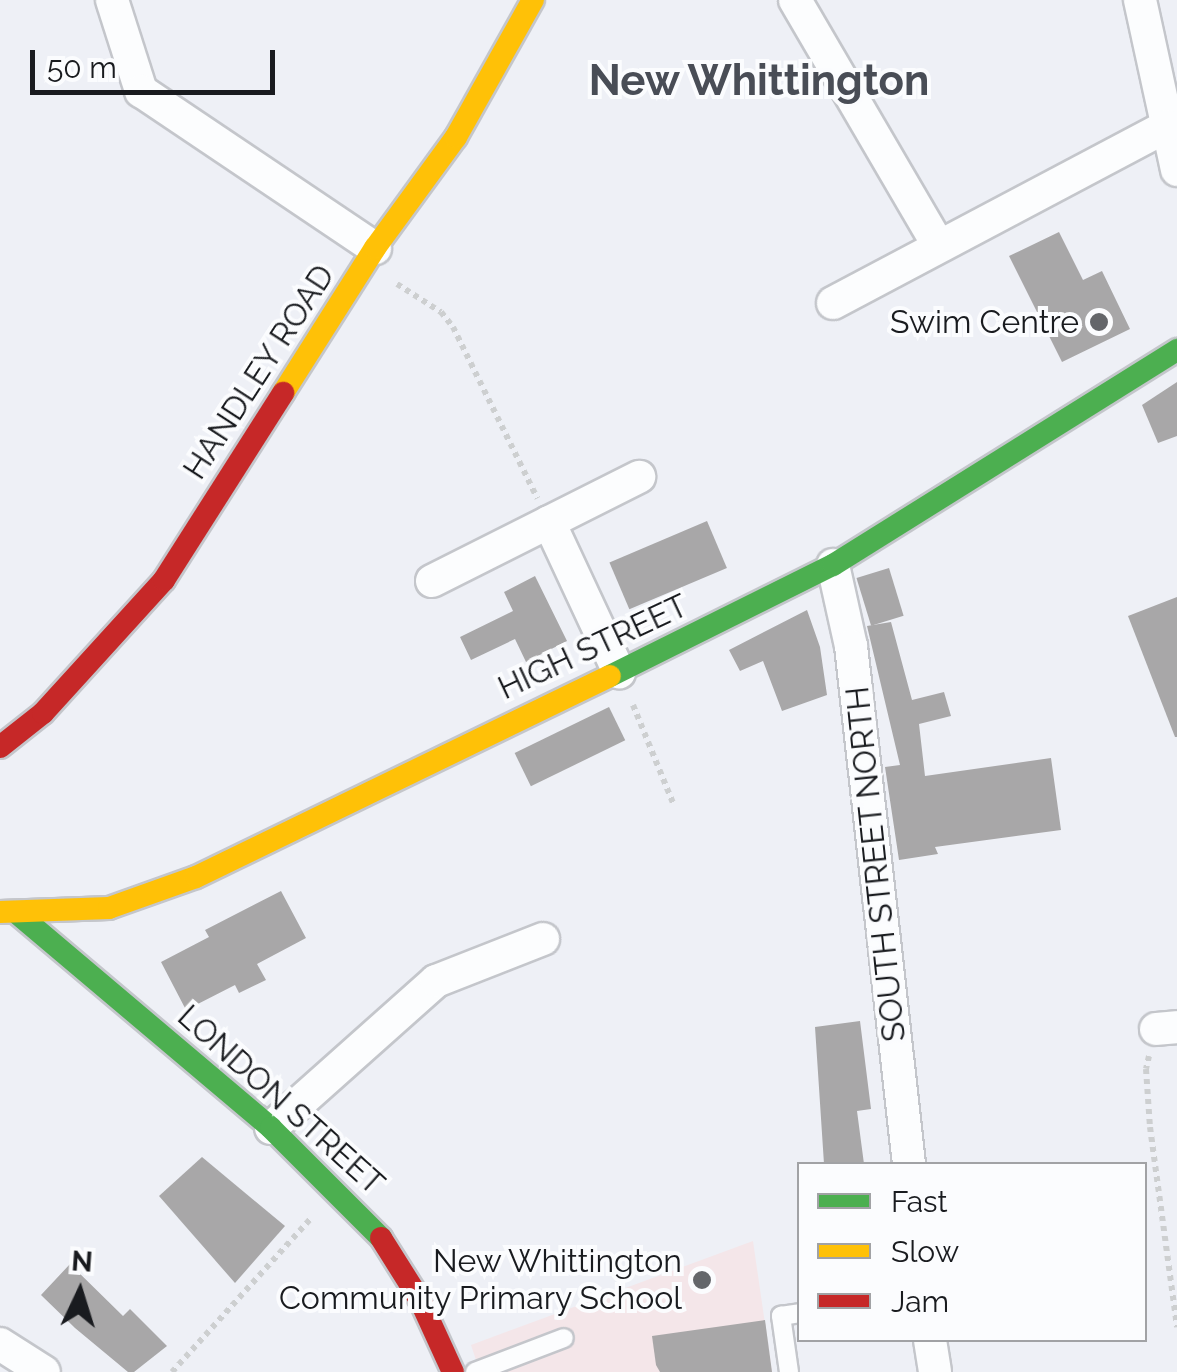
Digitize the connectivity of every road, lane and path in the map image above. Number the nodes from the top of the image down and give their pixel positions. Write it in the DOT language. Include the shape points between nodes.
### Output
graph roads {
  1 [pos="534,0"];
  2 [pos="795,0"];
  3 [pos="1140,0"];
  4 [pos="117,4"];
  5 [pos="1166,126"];
  6 [pos="1177,170"];
  7 [pos="938,245"];
  8 [pos="371,256"];
  9 [pos="832,303"];
  10 [pos="1177,350"];
  11 [pos="639,477"];
  12 [pos="549,522"];
  13 [pos="833,565"];
  14 [pos="432,581"];
  15 [pos="620,672"];
  16 [pos="0,746"];
  17 [pos="672,803"];
  18 [pos="9,913"];
  19 [pos="544,939"];
  20 [pos="1167,1028"];
  21 [pos="271,1128"];
  22 [pos="909,1162"];
  23 [pos="337,1189"];
  24 [pos="797,1314"];
  25 [pos="1177,1327"];
  26 [pos="564,1338"];
  27 [pos="930,1342"];
  28 [pos="0,1344"];
  29 [pos="44,1372"];
  30 [pos="172,1372"];
  31 [pos="453,1372"];
  32 [pos="475,1372"];
  33 [pos="789,1372"];
  34 [pos="935,1372"];
  1 -- 8 [label="street, HANDLEY ROAD" via="456,137"];
  2 -- 7 [label="street"];
  3 -- 5 [label="street"];
  4 -- 8 [label="street" via="141,92"];
  5 -- 6 [label="street"];
  5 -- 7 [label="street"];
  7 -- 9 [label="street"];
  8 -- 12 [label="path" via="452,328"];
  8 -- 16 [label="street, HANDLEY ROAD" via="164,580 43,714"];
  10 -- 13 [label="street, HIGH STREET"];
  11 -- 12 [label="street"];
  12 -- 14 [label="street"];
  12 -- 15 [label="street"];
  13 -- 15 [label="street, HIGH STREET"];
  13 -- 22 [label="street, SOUTH STREET NORTH" via="851,646"];
  15 -- 17 [label="path"];
  15 -- 18 [label="street, HIGH STREET" via="196,877 109,908"];
  18 -- 21 [label="street, LONDON STREET"];
  19 -- 21 [label="street" via="436,981"];
  20 -- 25 [label="path" via="1146,1069"];
  21 -- 23 [label="street, LONDON STREET"];
  23 -- 30 [label="path"];
  23 -- 31 [label="street, LONDON STREET" via="384,1241"];
  24 -- 33 [label="lane" via="781,1316"];
  26 -- 32 [label="lane"];
  27 -- 34 [label="street"];
  28 -- 29 [label="street"];
}
